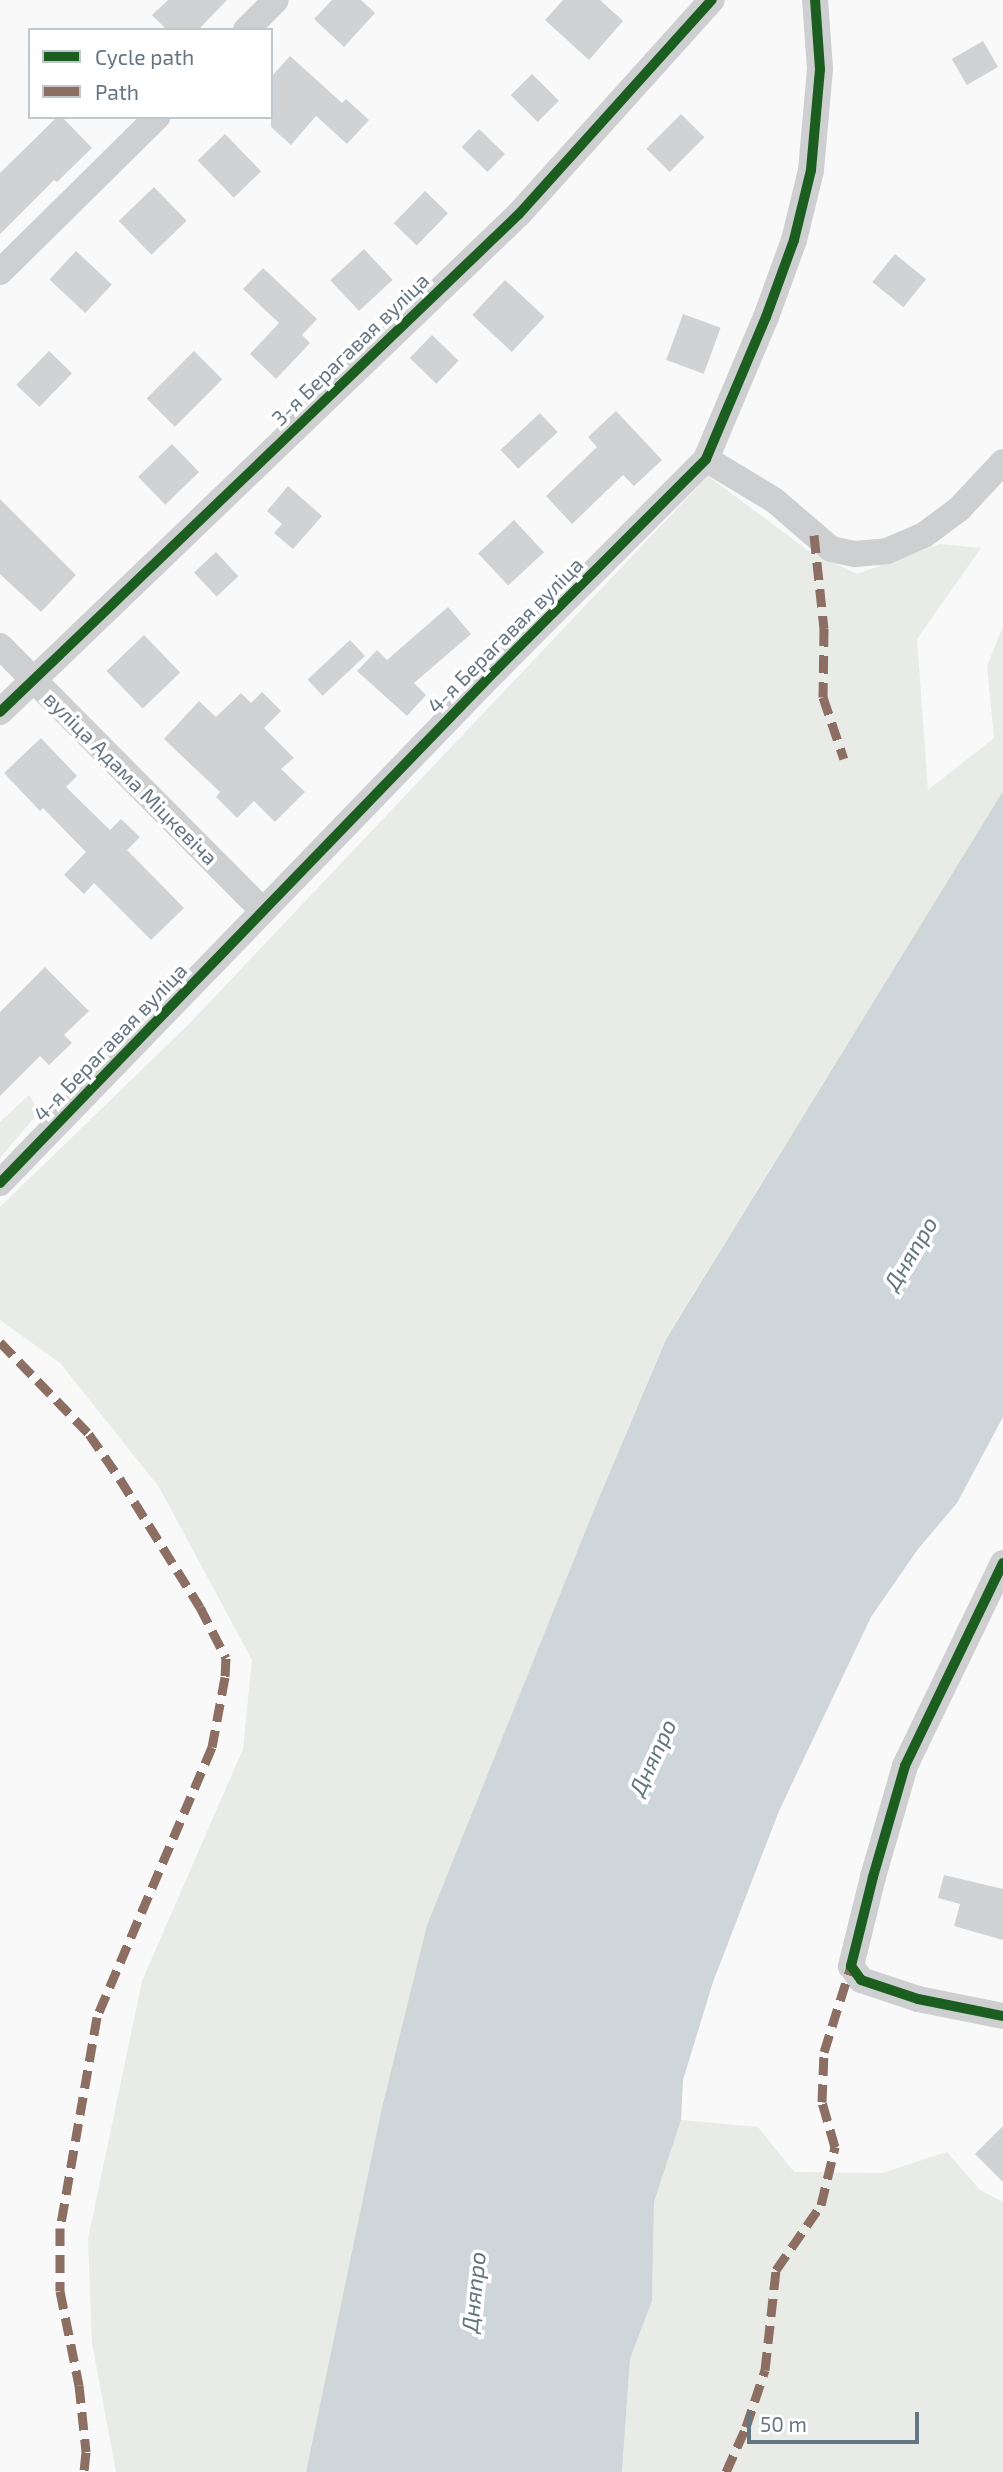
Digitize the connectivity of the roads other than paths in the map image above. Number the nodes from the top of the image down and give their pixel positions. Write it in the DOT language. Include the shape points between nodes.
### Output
graph roads {
  1 [pos="276,0"];
  2 [pos="712,0"];
  3 [pos="815,0"];
  4 [pos="248,28"];
  5 [pos="155,119"];
  6 [pos="0,272"];
  7 [pos="706,459"];
  8 [pos="1003,462"];
  9 [pos="0,646"];
  10 [pos="33,680"];
  11 [pos="0,712"];
  12 [pos="263,911"];
  13 [pos="0,1183"];
  14 [pos="1003,1563"];
  15 [pos="1003,2016"];
  1 -- 4 [label="street"];
  2 -- 10 [label="street, 3-я Берагавая вуліца" via="519,214"];
  3 -- 7 [label="street, 4-я Берагавая вуліца" via="820,69 808,182 794,240 766,317"];
  5 -- 6 [label="street"];
  7 -- 8 [label="street" via="774,500 831,549 855,554 887,551 924,535 959,509"];
  7 -- 12 [label="street, 4-я Берагавая вуліца"];
  9 -- 10 [label="street, вуліца Адама Міцкевіча"];
  10 -- 11 [label="street, 3-я Берагавая вуліца"];
  10 -- 12 [label="street, вуліца Адама Міцкевіча"];
  12 -- 13 [label="street, 4-я Берагавая вуліца"];
  14 -- 15 [label="street" via="905,1766 851,1966 861,1980 906,1995"];
}
